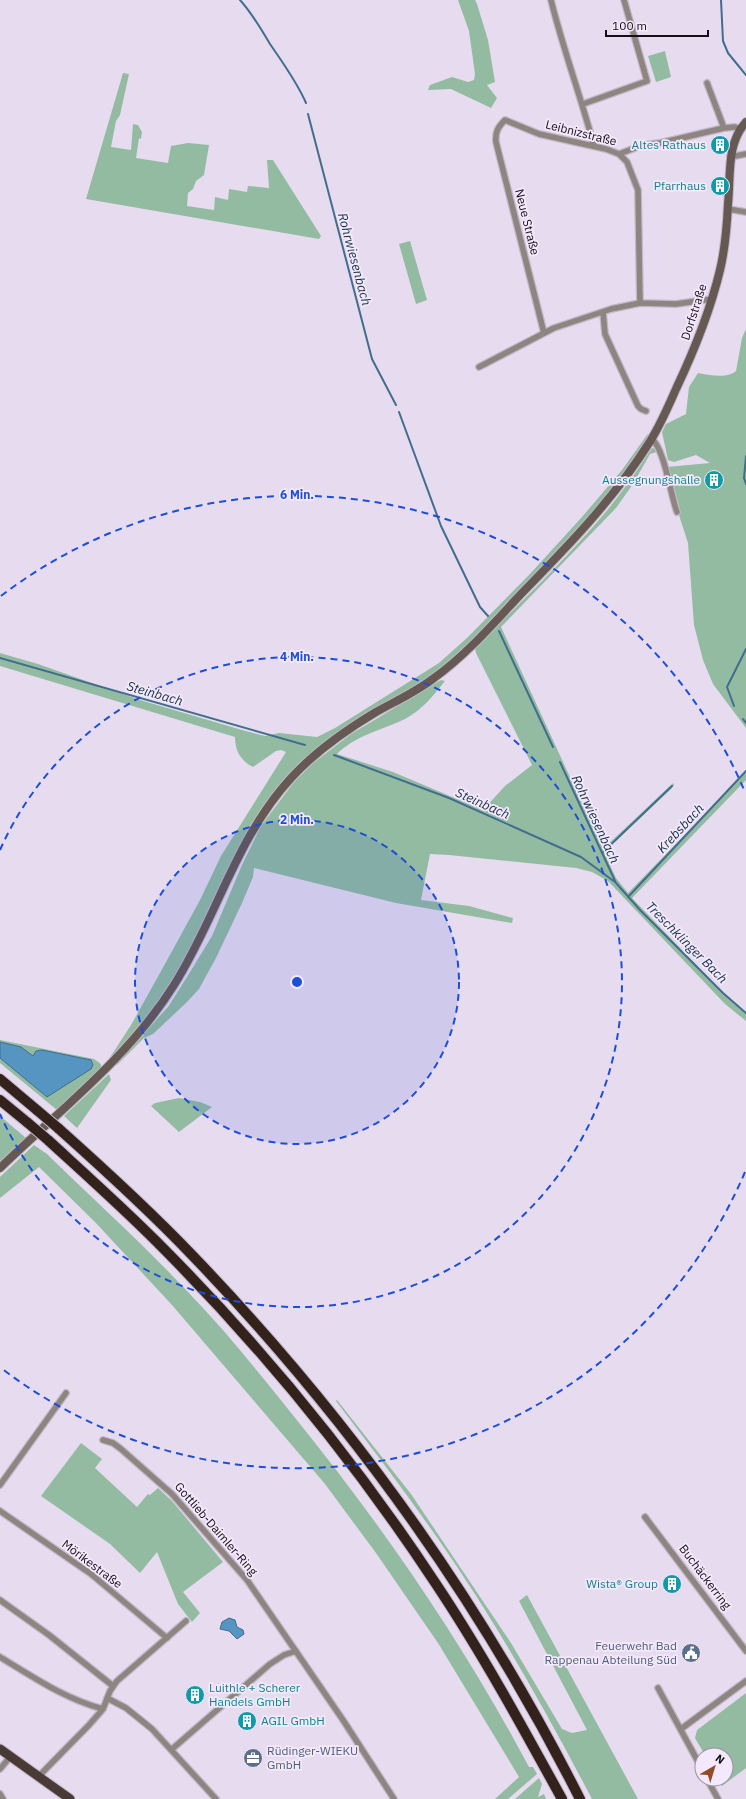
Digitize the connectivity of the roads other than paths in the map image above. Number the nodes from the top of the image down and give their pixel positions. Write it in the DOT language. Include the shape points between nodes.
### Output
graph roads {
  1 [pos="551,0"];
  2 [pos="624,0"];
  3 [pos="707,83"];
  4 [pos="583,104"];
  5 [pos="506,120"];
  6 [pos="746,122"];
  7 [pos="724,128"];
  8 [pos="740,129"];
  9 [pos="594,146"];
  10 [pos="619,154"];
  11 [pos="746,154"];
  12 [pos="730,157"];
  13 [pos="728,209"];
  14 [pos="746,212"];
  15 [pos="712,299"];
  16 [pos="640,303"];
  17 [pos="603,312"];
  18 [pos="544,333"];
  19 [pos="479,367"];
  20 [pos="646,411"];
  21 [pos="652,438"];
  22 [pos="676,512"];
  23 [pos="0,1079"];
  24 [pos="0,1100"];
  25 [pos="0,1168"];
  26 [pos="66,1393"];
  27 [pos="103,1440"];
  28 [pos="0,1486"];
  29 [pos="0,1511"];
  30 [pos="645,1517"];
  31 [pos="0,1600"];
  32 [pos="186,1621"];
  33 [pos="167,1638"];
  34 [pos="746,1650"];
  35 [pos="296,1651"];
  36 [pos="0,1657"];
  37 [pos="746,1681"];
  38 [pos="113,1686"];
  39 [pos="658,1688"];
  40 [pos="107,1698"];
  41 [pos="103,1709"];
  42 [pos="681,1729"];
  43 [pos="0,1749"];
  44 [pos="172,1750"];
  45 [pos="694,1754"];
  46 [pos="10,1757"];
  47 [pos="0,1769"];
  48 [pos="38,1776"];
  49 [pos="711,1787"];
  50 [pos="0,1794"];
  51 [pos="3,1799"];
  52 [pos="70,1799"];
  53 [pos="216,1799"];
  54 [pos="394,1799"];
  55 [pos="562,1799"];
  56 [pos="580,1799"];
  57 [pos="718,1799"];
  1 -- 4 [label="street"];
  2 -- 4 [label="street" via="648,81"];
  3 -- 7 [label="street"];
  4 -- 9 [label="street"];
  5 -- 9 [label="street, Leibnizstraße" via="539,134"];
  5 -- 18 [label="street, Neue Straße" via="497,128 496,142"];
  6 -- 8 [label="street, Dorfstraße"];
  7 -- 8 [label="street"];
  7 -- 10 [label="street" via="643,145"];
  8 -- 12 [label="street, Dorfstraße" via="736,134"];
  9 -- 10 [label="street, Leibnizstraße"];
  10 -- 16 [label="street, Leibnizstraße" via="627,162 638,190"];
  11 -- 12 [label="street"];
  12 -- 13 [label="street, Dorfstraße"];
  13 -- 14 [label="street"];
  13 -- 15 [label="street, Dorfstraße" via="720,270"];
  15 -- 16 [label="street" via="676,304"];
  15 -- 21 [label="street, Dorfstraße" via="690,358"];
  16 -- 17 [label="street"];
  17 -- 18 [label="street"];
  17 -- 20 [label="street" via="605,334 638,406"];
  18 -- 19 [label="street"];
  21 -- 22 [label="street" via="661,453"];
  21 -- 25 [label="street, Dorfstraße" via="638,461 590,523 451,665 418,689 345,732 294,774 256,823 231,870 195,950 160,1008 108,1068"];
  23 -- 56 [label="highway, bridge" via="118,1182 214,1279 282,1353 366,1458 471,1607 534,1713"];
  24 -- 55 [label="highway, bridge" via="113,1200 201,1287 330,1439 413,1550 459,1620 505,1694"];
  26 -- 28 [label="street"];
  27 -- 35 [label="street, Gottlieb-Daimler-Ring" via="122,1449 188,1511 247,1580"];
  29 -- 33 [label="street, Mörikestraße" via="91,1574"];
  30 -- 34 [label="street, Buchäckerring"];
  31 -- 38 [label="street"];
  32 -- 33 [label="street"];
  33 -- 38 [label="street"];
  35 -- 44 [label="street" via="270,1664"];
  35 -- 54 [label="street, Gottlieb-Daimler-Ring"];
  36 -- 41 [label="street" via="45,1685"];
  37 -- 42 [label="street"];
  38 -- 40 [label="street"];
  39 -- 42 [label="street"];
  40 -- 41 [label="street"];
  40 -- 44 [label="street" via="134,1714"];
  41 -- 48 [label="street"];
  42 -- 45 [label="street"];
  43 -- 46 [label="main road"];
  44 -- 53 [label="street"];
  46 -- 47 [label="street"];
  46 -- 48 [label="main road"];
  48 -- 52 [label="main road"];
  49 -- 57 [label="street"];
  50 -- 51 [label="street"];
}
